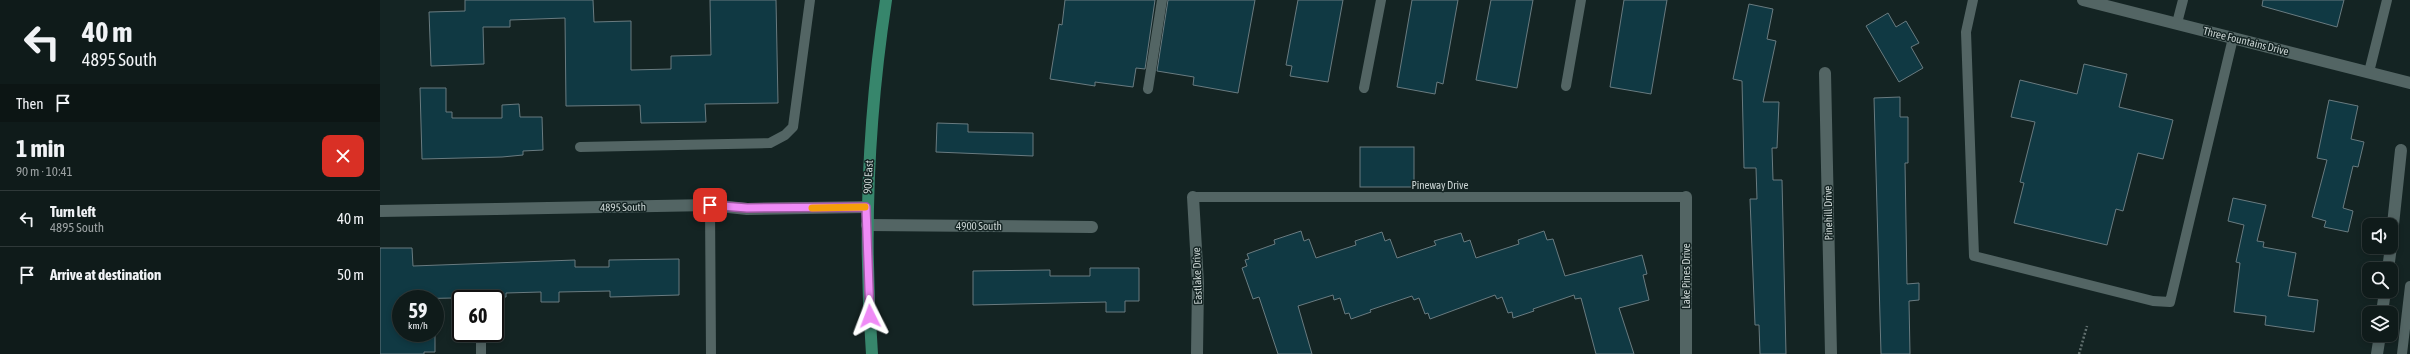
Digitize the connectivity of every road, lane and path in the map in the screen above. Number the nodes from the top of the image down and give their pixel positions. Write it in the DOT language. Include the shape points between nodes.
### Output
graph roads {
  1 [pos="810,0"];
  2 [pos="886,0"];
  3 [pos="1162,0"];
  4 [pos="1381,0"];
  5 [pos="1581,0"];
  6 [pos="1973,0"];
  7 [pos="2083,0"];
  8 [pos="2183,0"];
  9 [pos="2387,0"];
  10 [pos="2177,23"];
  11 [pos="2233,38"];
  12 [pos="2369,72"];
  13 [pos="1825,73"];
  14 [pos="2410,83"];
  15 [pos="1566,86"];
  16 [pos="1364,88"];
  17 [pos="1148,89"];
  18 [pos="580,147"];
  19 [pos="2401,150"];
  20 [pos="1193,197"];
  21 [pos="1686,197"];
  22 [pos="710,205"];
  23 [pos="866,207"];
  24 [pos="380,211"];
  25 [pos="2394,218"];
  26 [pos="866,225"];
  27 [pos="1092,227"];
  28 [pos="2410,286"];
  29 [pos="2087,326"];
  30 [pos="481,342"];
  31 [pos="2379,342"];
  32 [pos="481,354"];
  33 [pos="711,354"];
  34 [pos="872,354"];
  35 [pos="1197,354"];
  36 [pos="1686,354"];
  37 [pos="1831,354"];
  38 [pos="2079,354"];
  39 [pos="2377,354"];
  40 [pos="2402,354"];
  1 -- 18 [label="lane" via="793,127 785,135 770,143"];
  2 -- 23 [label="main road, 900 East" via="871,123"];
  3 -- 17 [label="lane"];
  4 -- 16 [label="lane"];
  5 -- 15 [label="lane"];
  6 -- 11 [label="lane" via="1966,32 1974,256 2153,301 2170,302"];
  7 -- 10 [label="street, Three Fountains Drive"];
  8 -- 10 [label="lane"];
  9 -- 12 [label="lane"];
  10 -- 11 [label="street, Three Fountains Drive"];
  11 -- 12 [label="street, Three Fountains Drive"];
  12 -- 14 [label="street, Three Fountains Drive"];
  13 -- 37 [label="street, Pinehill Drive"];
  19 -- 25 [label="street"];
  20 -- 21 [label="lane, Pineway Drive"];
  20 -- 35 [label="street, Eastlake Drive" via="1198,283"];
  21 -- 36 [label="street, Lake Pines Drive"];
  22 -- 23 [label="street, 4895 South" via="747,208"];
  22 -- 24 [label="street, 4895 South"];
  22 -- 33 [label="lane"];
  23 -- 26 [label="main road, 900 East"];
  26 -- 27 [label="street, 4900 South"];
  26 -- 34 [label="main road, 900 East"];
  28 -- 40 [label="lane"];
  29 -- 38 [label="path"];
  30 -- 32 [label="lane"];
  31 -- 39 [label="street"];
}
